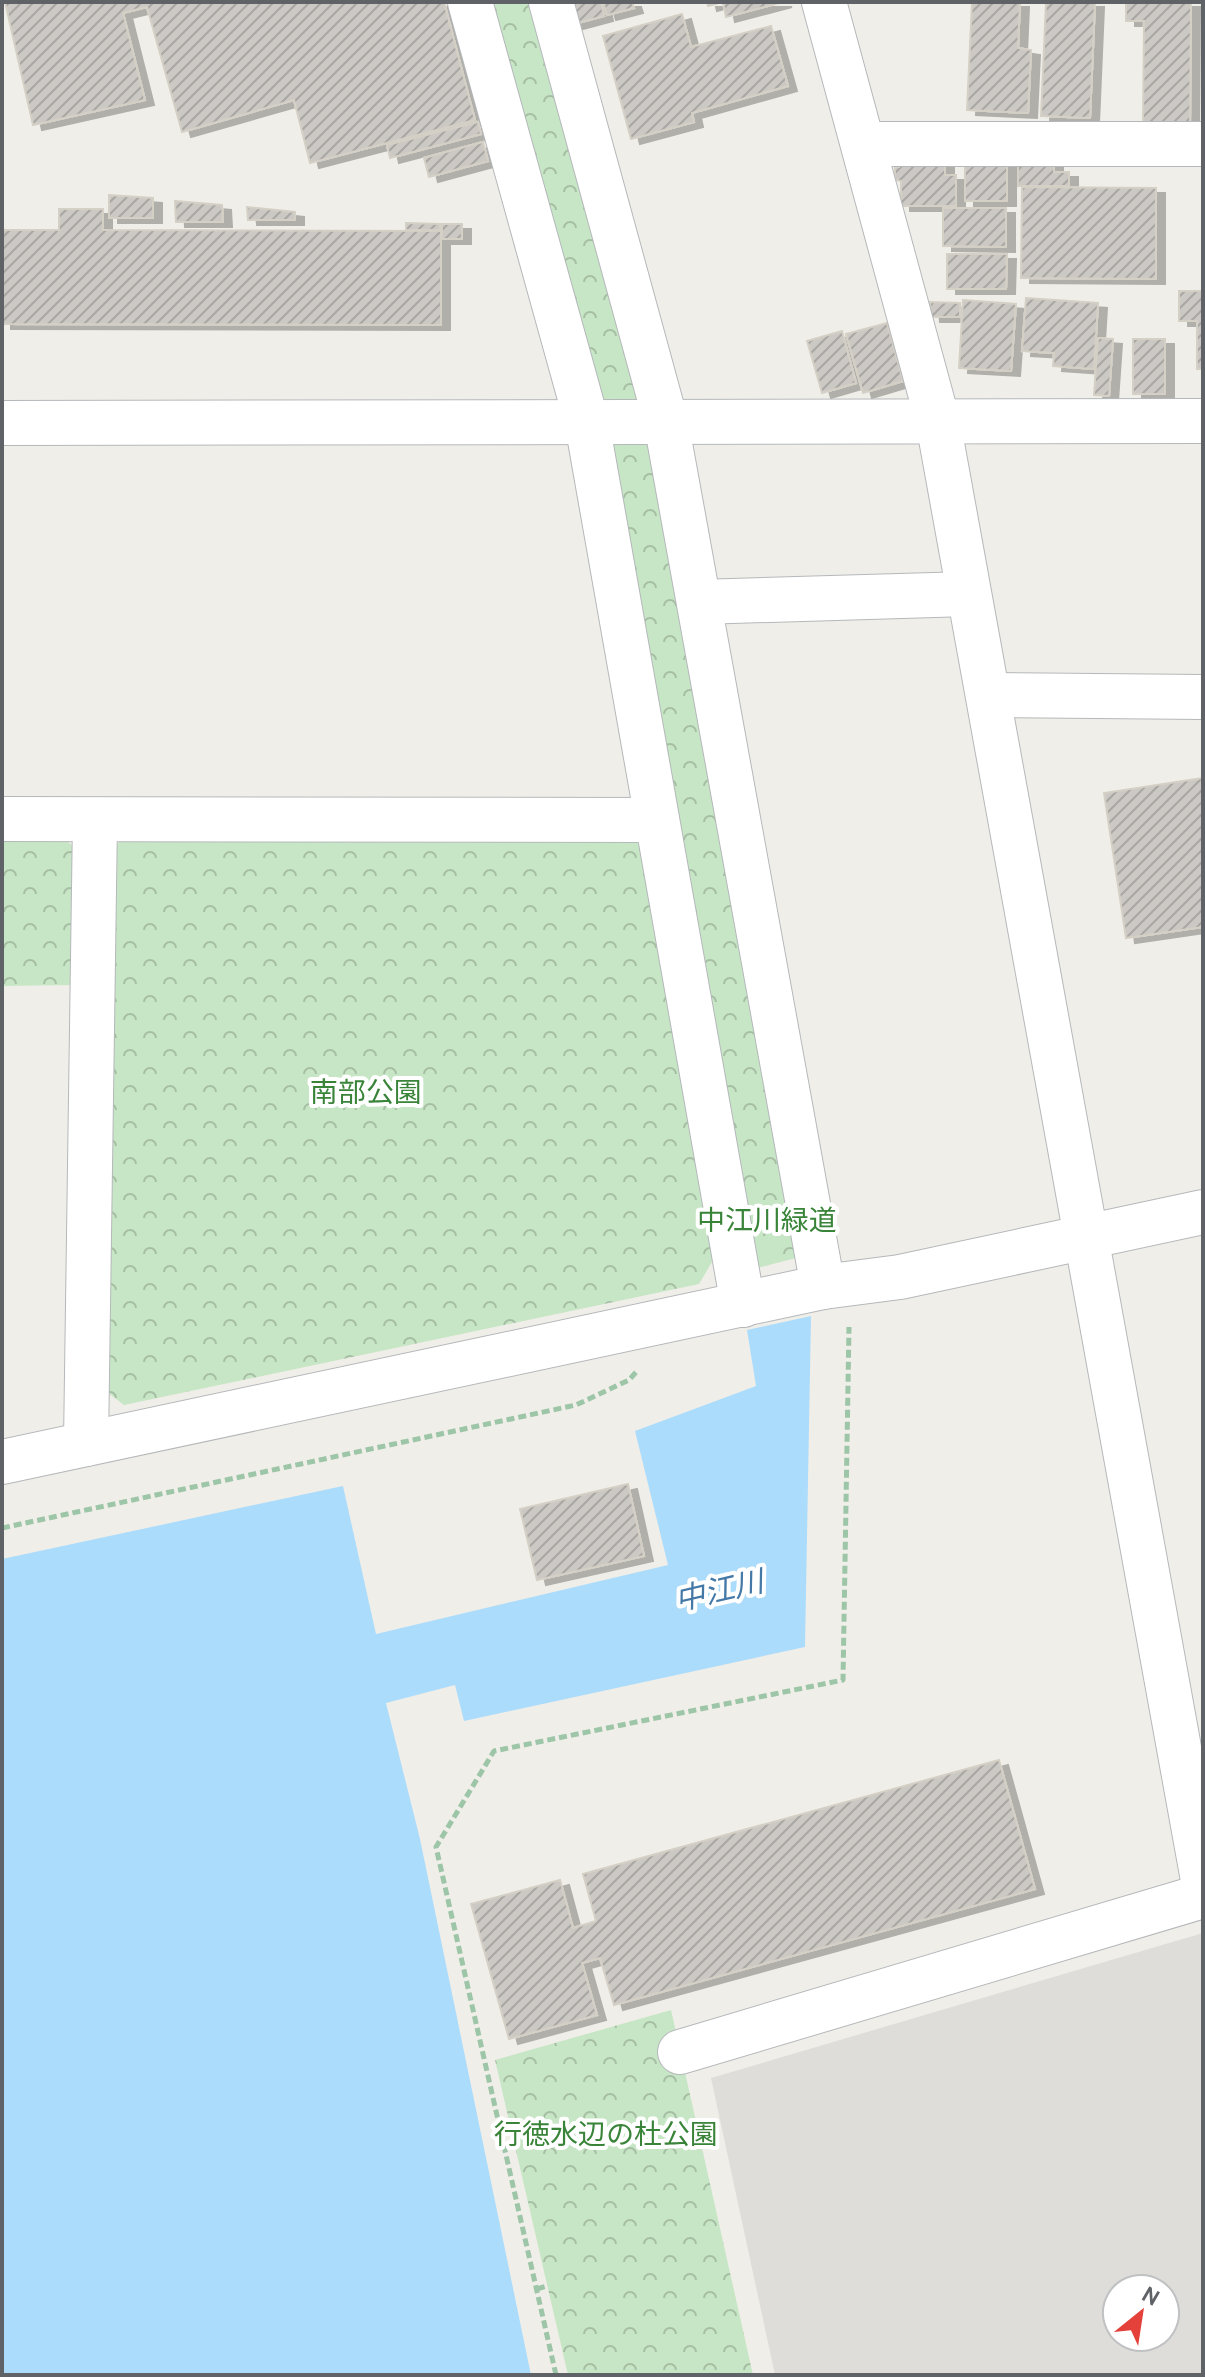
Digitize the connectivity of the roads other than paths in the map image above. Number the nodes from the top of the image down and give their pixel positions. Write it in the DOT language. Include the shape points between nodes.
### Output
graph roads {
  1 [pos="470,2"];
  2 [pos="551,2"];
  3 [pos="824,2"];
  4 [pos="865,144"];
  5 [pos="1203,144"];
  6 [pos="1203,421"];
  7 [pos="666,422"];
  8 [pos="938,422"];
  9 [pos="2,423"];
  10 [pos="587,423"];
  11 [pos="968,594"];
  12 [pos="699,602"];
  13 [pos="988,695"];
  14 [pos="1203,697"];
  15 [pos="2,819"];
  16 [pos="95,820"];
  17 [pos="657,820"];
  18 [pos="1203,1212"];
  19 [pos="1084,1238"];
  20 [pos="836,1285"];
  21 [pos="743,1305"];
  22 [pos="86,1444"];
  23 [pos="2,1462"];
  24 [pos="1203,1880"];
  25 [pos="1203,1896"];
  26 [pos="680,2052"];
  1 -- 10 [label="street"];
  2 -- 7 [label="street"];
  3 -- 4 [label="street"];
  4 -- 5 [label="street"];
  4 -- 8 [label="street"];
  6 -- 8 [label="street"];
  7 -- 8 [label="street"];
  7 -- 10 [label="street"];
  7 -- 12 [label="street"];
  8 -- 11 [label="street"];
  9 -- 10 [label="street"];
  10 -- 17 [label="street"];
  11 -- 12 [label="street"];
  11 -- 13 [label="street"];
  12 -- 20 [label="street"];
  13 -- 14 [label="street"];
  13 -- 19 [label="street"];
  15 -- 16 [label="street"];
  16 -- 17 [label="street"];
  16 -- 22 [label="street"];
  17 -- 21 [label="street"];
  18 -- 19 [label="street"];
  19 -- 20 [label="street" via="900,1277"];
  19 -- 24 [label="street"];
  20 -- 21 [label="street"];
  21 -- 22 [label="street"];
  22 -- 23 [label="street"];
  25 -- 26 [label="street"];
}
